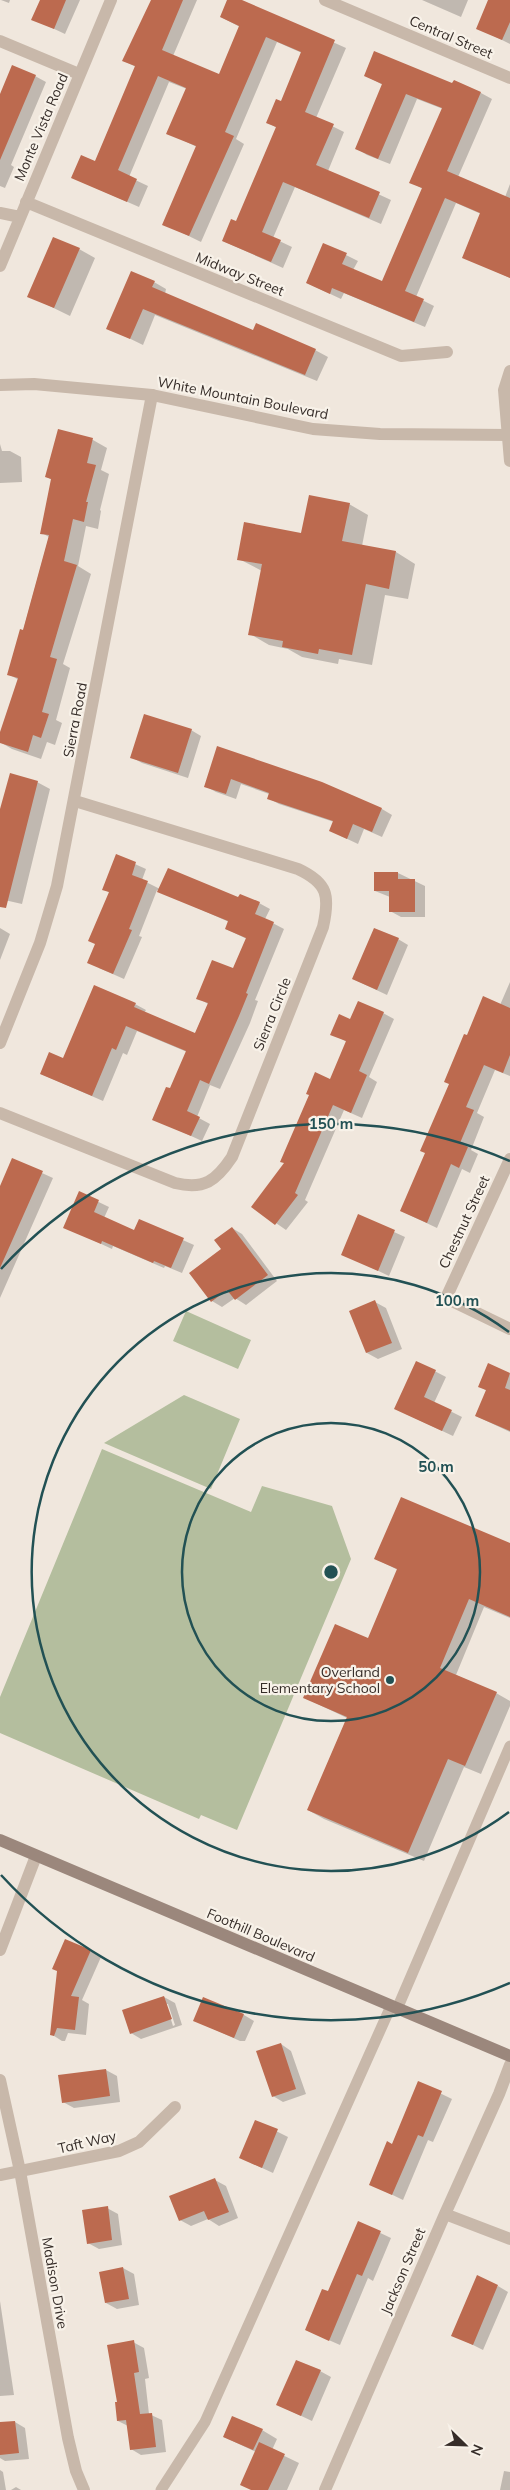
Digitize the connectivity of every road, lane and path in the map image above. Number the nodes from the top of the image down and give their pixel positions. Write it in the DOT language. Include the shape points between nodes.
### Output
graph roads {
  1 [pos="111,0"];
  2 [pos="325,0"];
  3 [pos="0,41"];
  4 [pos="79,74"];
  5 [pos="510,78"];
  6 [pos="26,202"];
  7 [pos="0,213"];
  8 [pos="20,217"];
  9 [pos="0,266"];
  10 [pos="447,352"];
  11 [pos="510,370"];
  12 [pos="0,385"];
  13 [pos="152,395"];
  14 [pos="509,436"];
  15 [pos="510,461"];
  16 [pos="75,801"];
  17 [pos="0,1043"];
  18 [pos="0,1114"];
  19 [pos="510,1159"];
  20 [pos="510,1329"];
  21 [pos="510,1746"];
  22 [pos="0,1840"];
  23 [pos="36,1856"];
  24 [pos="0,1950"];
  25 [pos="394,2007"];
  26 [pos="510,2056"];
  27 [pos="510,2065"];
  28 [pos="0,2080"];
  29 [pos="175,2107"];
  30 [pos="20,2172"];
  31 [pos="0,2175"];
  32 [pos="445,2214"];
  33 [pos="510,2239"];
  34 [pos="84,2490"];
  35 [pos="161,2490"];
  36 [pos="325,2490"];
  1 -- 4 [label="street, Monte Vista Road"];
  2 -- 5 [label="street, Central Street"];
  3 -- 4 [label="street"];
  4 -- 6 [label="street, Monte Vista Road"];
  6 -- 8 [label="street, Monte Vista Road"];
  6 -- 10 [label="street, Midway Street" via="401,356"];
  7 -- 8 [label="street"];
  8 -- 9 [label="street, Monte Vista Road"];
  11 -- 14 [label="street" via="504,390"];
  12 -- 13 [label="street, White Mountain Boulevard" via="34,384"];
  13 -- 14 [label="street, White Mountain Boulevard" via="313,428 380,434"];
  13 -- 16 [label="street, Sierra Road"];
  14 -- 15 [label="street"];
  16 -- 17 [label="street, Sierra Road" via="57,886 40,943"];
  16 -- 18 [label="street, Sierra Circle" via="314,876 326,891 323,927 232,1157 221,1173 207,1183 190,1187 175,1184"];
  19 -- 20 [label="street, Chestnut Street" via="446,1298"];
  21 -- 25 [label="lane"];
  22 -- 23 [label="main road, Foothill Boulevard"];
  23 -- 24 [label="street"];
  23 -- 25 [label="main road, Foothill Boulevard"];
  25 -- 26 [label="main road, Foothill Boulevard"];
  25 -- 35 [label="lane" via="205,2422"];
  27 -- 32 [label="street, Jackson Street"];
  28 -- 30 [label="street, Madison Drive"];
  29 -- 30 [label="street, Taft Way" via="139,2142 120,2151"];
  30 -- 31 [label="street, Taft Way"];
  30 -- 34 [label="street, Madison Drive" via="68,2438"];
  32 -- 33 [label="street"];
  32 -- 36 [label="street, Jackson Street"];
}
